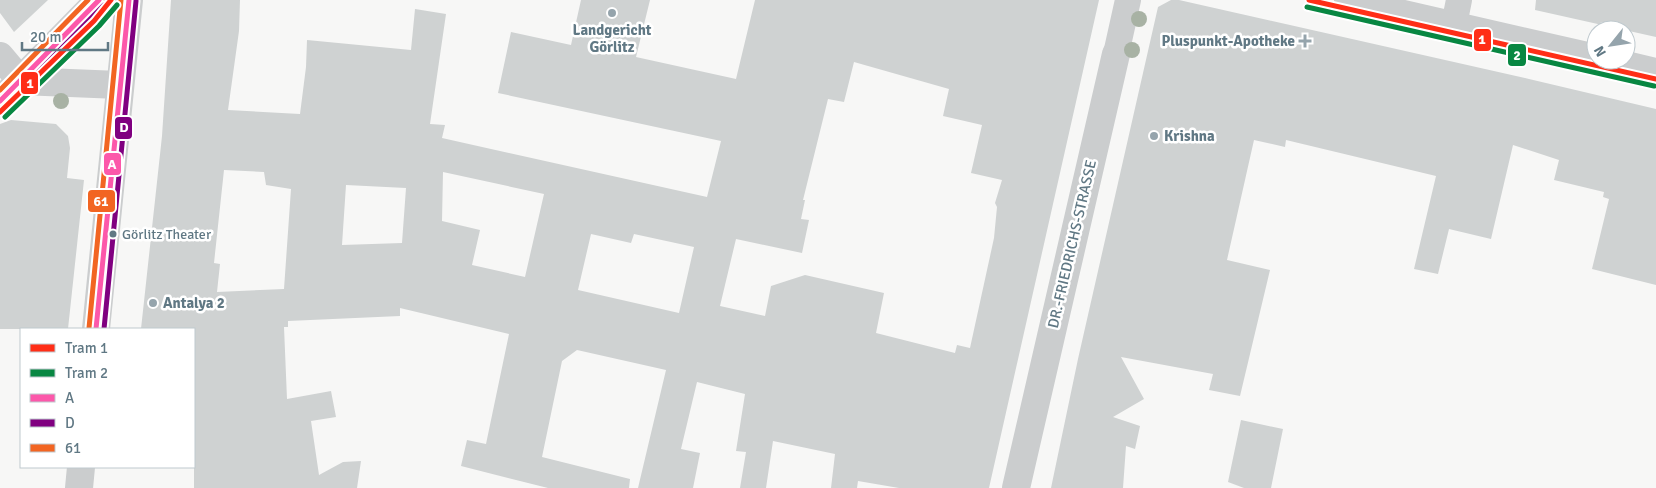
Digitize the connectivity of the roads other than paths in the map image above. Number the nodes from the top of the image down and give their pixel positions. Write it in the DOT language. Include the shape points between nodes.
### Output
graph roads {
  1 [pos="99,0"];
  2 [pos="129,0"];
  3 [pos="1128,0"];
  4 [pos="1346,0"];
  5 [pos="1457,12"];
  6 [pos="1116,54"];
  7 [pos="1586,54"];
  8 [pos="0,56"];
  9 [pos="1636,66"];
  10 [pos="1656,71"];
  11 [pos="21,81"];
  12 [pos="119,85"];
  13 [pos="0,101"];
  14 [pos="96,328"];
  15 [pos="81,468"];
  16 [pos="79,488"];
  17 [pos="1016,488"];
  1 -- 11 [label="street"];
  2 -- 12 [label="street"];
  3 -- 6 [label="street, DR.-FRIEDRICHS-STRASSE"];
  4 -- 5 [label="street"];
  5 -- 7 [label="street"];
  6 -- 17 [label="street, DR.-FRIEDRICHS-STRASSE"];
  8 -- 11 [label="street"];
  9 -- 10 [label="street"];
  11 -- 12 [label="street"];
  11 -- 13 [label="street"];
  12 -- 14 [label="street"];
  15 -- 16 [label="street"];
}
